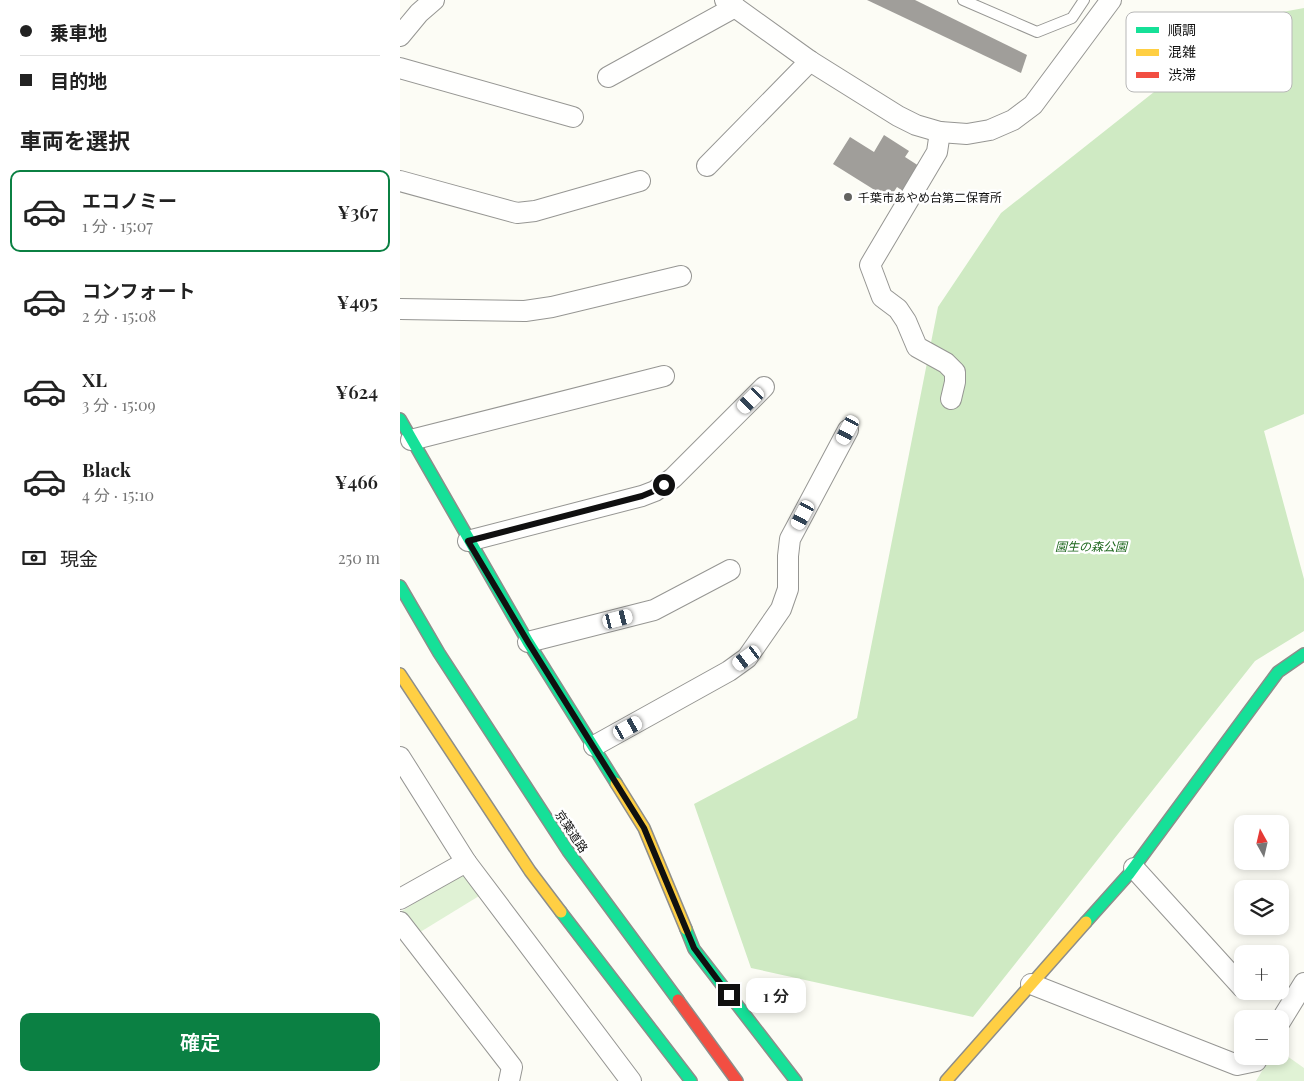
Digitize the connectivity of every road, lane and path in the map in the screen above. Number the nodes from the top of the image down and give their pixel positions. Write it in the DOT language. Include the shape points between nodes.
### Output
graph roads {
  1 [pos="434,0"];
  2 [pos="963,0"];
  3 [pos="1084,0"];
  4 [pos="1111,0"];
  5 [pos="730,4"];
  6 [pos="410,12"];
  7 [pos="400,36"];
  8 [pos="810,60"];
  9 [pos="400,68"];
  10 [pos="608,77"];
  11 [pos="573,117"];
  12 [pos="940,132"];
  13 [pos="707,166"];
  14 [pos="640,180"];
  15 [pos="400,181"];
  16 [pos="681,276"];
  17 [pos="400,310"];
  18 [pos="664,376"];
  19 [pos="764,387"];
  20 [pos="951,399"];
  21 [pos="400,419"];
  22 [pos="848,430"];
  23 [pos="411,440"];
  24 [pos="468,541"];
  25 [pos="730,570"];
  26 [pos="400,586"];
  27 [pos="528,642"];
  28 [pos="1304,654"];
  29 [pos="400,674"];
  30 [pos="594,746"];
  31 [pos="400,757"];
  32 [pos="466,862"];
  33 [pos="1134,868"];
  34 [pos="400,899"];
  35 [pos="400,922"];
  36 [pos="1234,978"];
  37 [pos="1304,983"];
  38 [pos="1031,984"];
  39 [pos="1287,1010"];
  40 [pos="1234,1064"];
  41 [pos="509,1081"];
  42 [pos="630,1081"];
  43 [pos="691,1081"];
  44 [pos="737,1081"];
  45 [pos="796,1081"];
  46 [pos="946,1081"];
  1 -- 6 [label="street"];
  2 -- 3 [label="lane" via="1037,32 1072,18"];
  4 -- 12 [label="street" via="1033,105 1013,120 990,130 967,134"];
  5 -- 8 [label="street"];
  5 -- 10 [label="street"];
  6 -- 7 [label="street"];
  8 -- 12 [label="street" via="898,116"];
  8 -- 13 [label="street"];
  9 -- 11 [label="street"];
  12 -- 20 [label="street" via="937,152 870,265 882,297 898,309 917,347 946,363 954,372"];
  14 -- 15 [label="street" via="517,214"];
  16 -- 17 [label="street" via="525,311"];
  18 -- 23 [label="street"];
  19 -- 24 [label="street" via="673,478 654,491"];
  21 -- 23 [label="main road"];
  22 -- 30 [label="street" via="790,539 788,589 780,609 747,658"];
  23 -- 24 [label="main road"];
  24 -- 27 [label="main road"];
  25 -- 27 [label="street" via="654,610"];
  26 -- 44 [label="main road, 京葉道路" via="439,653 568,851"];
  27 -- 30 [label="main road"];
  28 -- 33 [label="main road" via="1278,672"];
  29 -- 43 [label="main road" via="530,871"];
  30 -- 45 [label="main road" via="644,828 694,948"];
  31 -- 32 [label="street"];
  32 -- 34 [label="street"];
  32 -- 42 [label="street"];
  33 -- 36 [label="street"];
  33 -- 38 [label="main road"];
  35 -- 41 [label="street" via="512,1067"];
  37 -- 39 [label="street"];
  38 -- 40 [label="street"];
  38 -- 46 [label="main road"];
}
